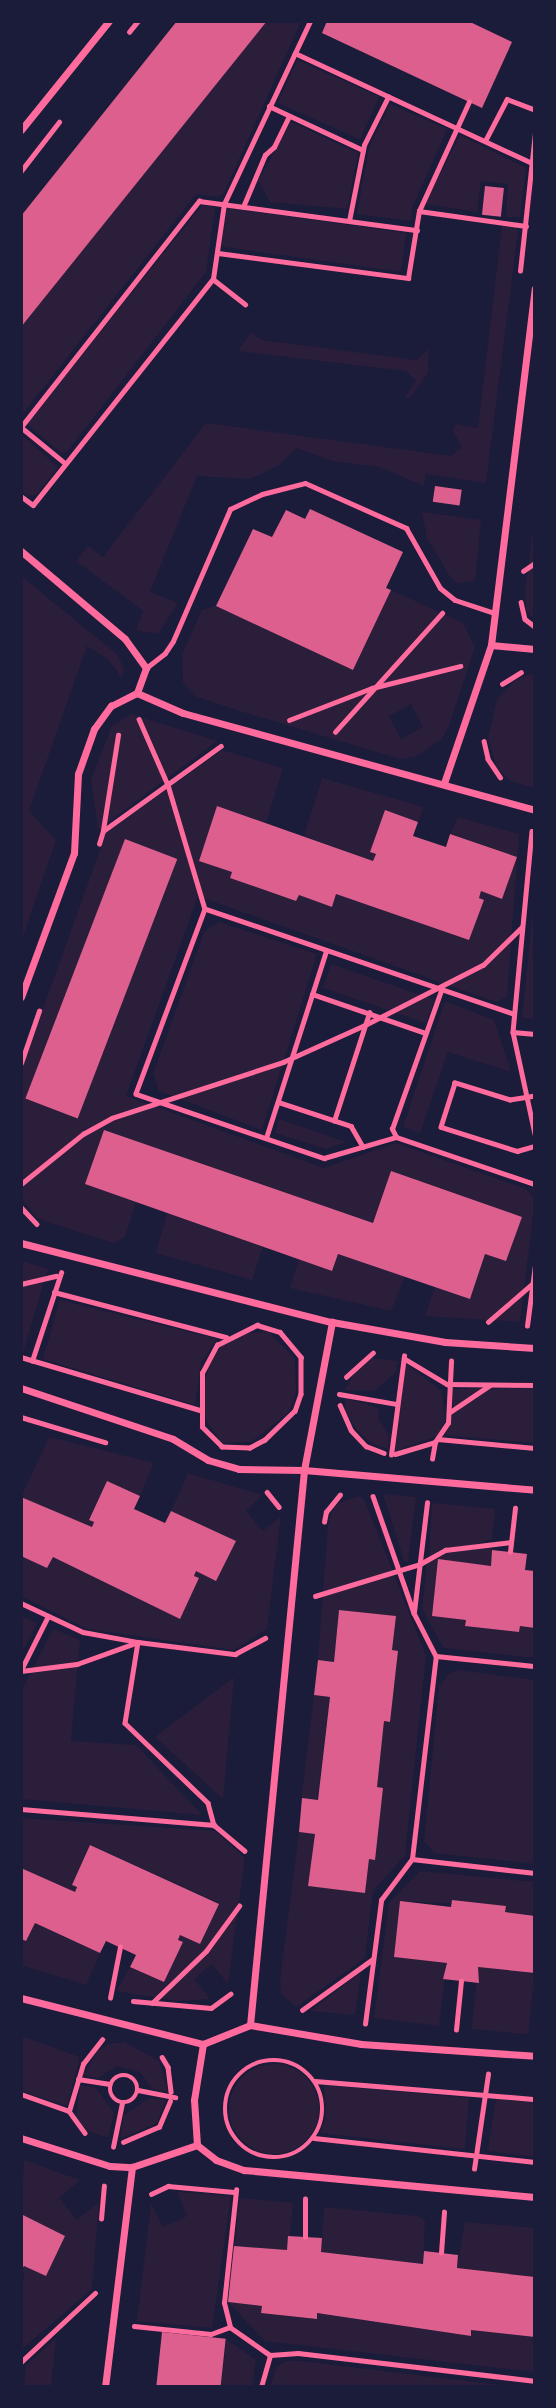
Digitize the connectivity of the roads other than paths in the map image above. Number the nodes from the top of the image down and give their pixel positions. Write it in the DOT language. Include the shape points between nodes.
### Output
graph roads {
  1 [pos="109,21"];
  2 [pos="21,130"];
  3 [pos="535,289"];
  4 [pos="21,551"];
  5 [pos="494,613"];
  6 [pos="491,645"];
  7 [pos="535,649"];
  8 [pos="146,668"];
  9 [pos="137,693"];
  10 [pos="444,783"];
  11 [pos="535,810"];
  12 [pos="21,997"];
  13 [pos="21,1243"];
  14 [pos="332,1322"];
  15 [pos="535,1348"];
  16 [pos="22,1388"];
  17 [pos="304,1470"];
  18 [pos="535,1490"];
  19 [pos="21,1998"];
  20 [pos="250,2025"];
  21 [pos="203,2044"];
  22 [pos="535,2056"];
  23 [pos="21,2138"];
  24 [pos="197,2145"];
  25 [pos="132,2166"];
  26 [pos="535,2197"];
  27 [pos="105,2387"];
  1 -- 2 [label="street"];
  3 -- 5 [label="street"];
  4 -- 8 [label="street" via="125,639"];
  5 -- 6 [label="street"];
  5 -- 8 [label="lane" via="454,600 440,587 406,528 305,484 262,494 230,509 173,640"];
  6 -- 7 [label="street"];
  6 -- 10 [label="street"];
  8 -- 9 [label="street"];
  9 -- 10 [label="street" via="183,713"];
  9 -- 12 [label="street" via="111,706 94,729 82,763 74,853"];
  10 -- 11 [label="street"];
  13 -- 14 [label="street"];
  14 -- 15 [label="street" via="454,1343"];
  14 -- 17 [label="street"];
  16 -- 17 [label="street" via="173,1439 208,1460 239,1469"];
  17 -- 18 [label="street"];
  17 -- 20 [label="street"];
  19 -- 21 [label="street"];
  20 -- 21 [label="street"];
  20 -- 22 [label="street" via="361,2044"];
  21 -- 24 [label="street" via="194,2100"];
  23 -- 25 [label="street" via="110,2166"];
  24 -- 25 [label="street"];
  24 -- 26 [label="street" via="216,2160 244,2170"];
  25 -- 27 [label="street"];
}
